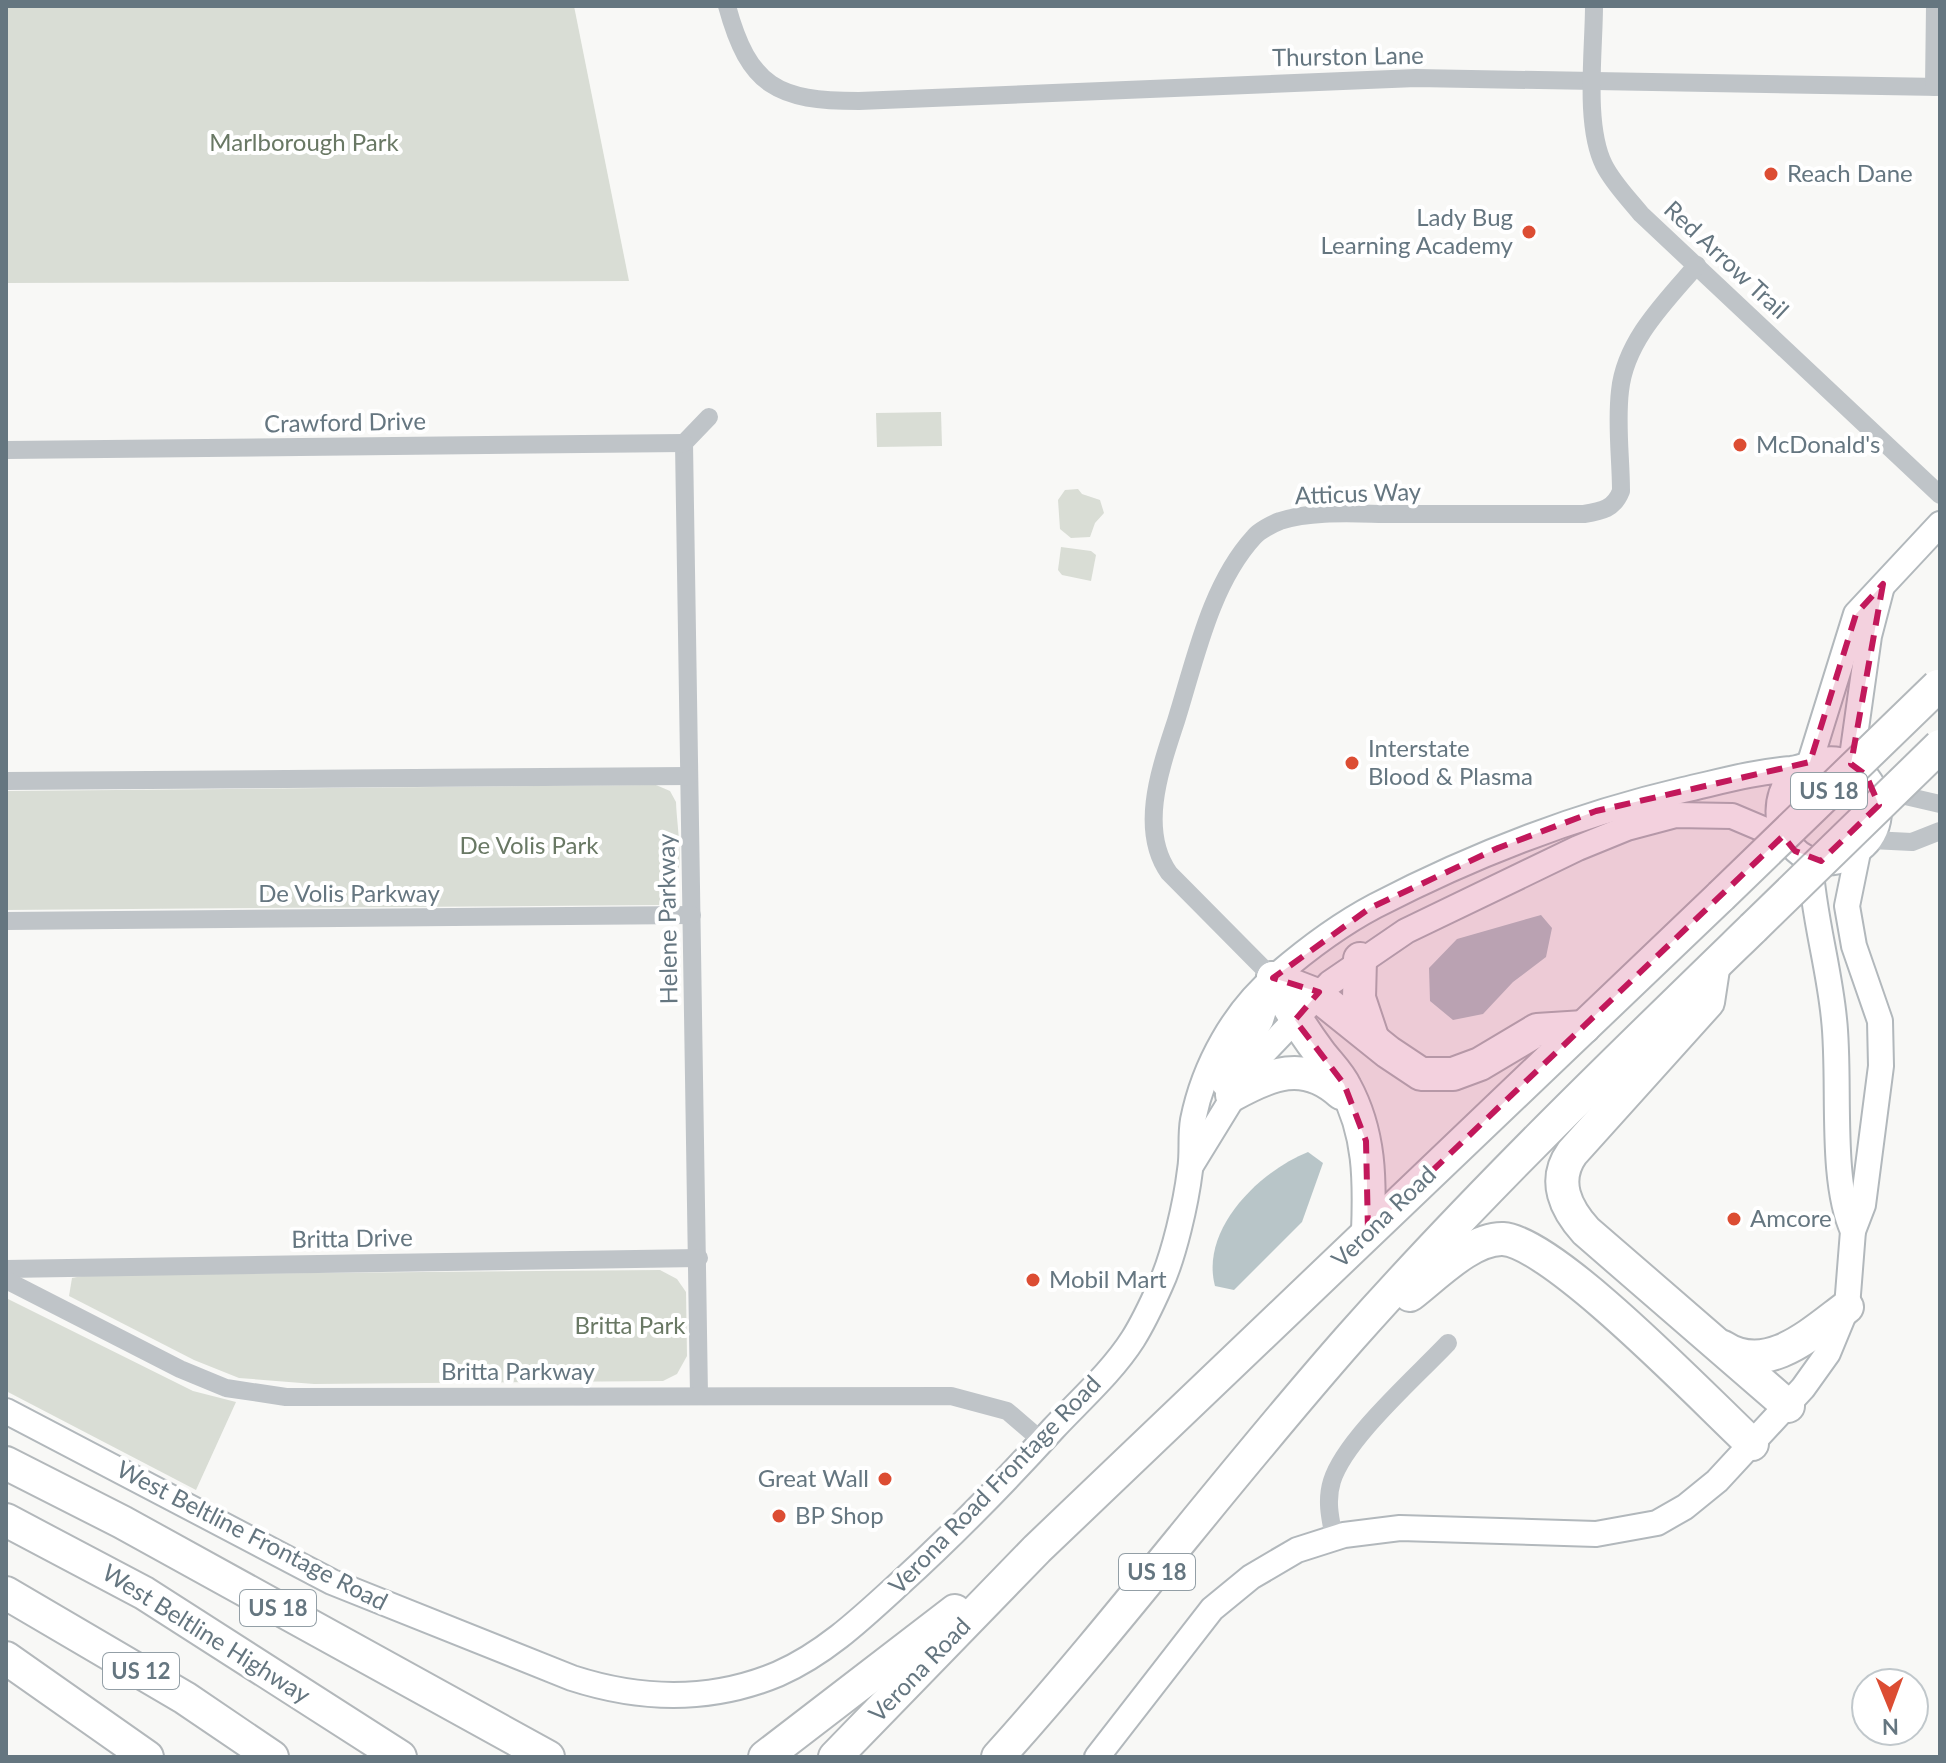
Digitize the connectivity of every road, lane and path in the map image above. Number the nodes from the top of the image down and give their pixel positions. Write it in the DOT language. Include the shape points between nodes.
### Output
graph roads {
  1 [pos="727,6"];
  2 [pos="1594,6"];
  3 [pos="1935,6"];
  4 [pos="1594,81"];
  5 [pos="1937,87"];
  6 [pos="1697,265"];
  7 [pos="709,417"];
  8 [pos="684,443"];
  9 [pos="6,450"];
  10 [pos="1940,495"];
  11 [pos="1940,524"];
  12 [pos="1883,584"];
  13 [pos="1939,685"];
  14 [pos="1940,746"];
  15 [pos="1851,764"];
  16 [pos="1804,765"];
  17 [pos="689,776"];
  18 [pos="6,781"];
  19 [pos="1876,790"];
  20 [pos="1940,804"];
  21 [pos="1940,831"];
  22 [pos="1784,838"];
  23 [pos="1865,846"];
  24 [pos="1810,859"];
  25 [pos="692,915"];
  26 [pos="6,921"];
  27 [pos="1360,959"];
  28 [pos="1714,966"];
  29 [pos="1273,978"];
  30 [pos="1317,995"];
  31 [pos="1295,1020"];
  32 [pos="1584,1027"];
  33 [pos="1372,1037"];
  34 [pos="1232,1095"];
  35 [pos="1352,1103"];
  36 [pos="1216,1123"];
  37 [pos="1191,1166"];
  38 [pos="1853,1231"];
  39 [pos="1368,1232"];
  40 [pos="699,1258"];
  41 [pos="6,1269"];
  42 [pos="6,1280"];
  43 [pos="1847,1307"];
  44 [pos="1705,1335"];
  45 [pos="1350,1339"];
  46 [pos="1448,1343"];
  47 [pos="699,1395"];
  48 [pos="1788,1406"];
  49 [pos="6,1411"];
  50 [pos="1042,1441"];
  51 [pos="1752,1444"];
  52 [pos="6,1463"];
  53 [pos="6,1520"];
  54 [pos="1334,1537"];
  55 [pos="1037,1549"];
  56 [pos="6,1593"];
  57 [pos="6,1658"];
  58 [pos="639,1694"];
  59 [pos="147,1757"];
  60 [pos="272,1757"];
  61 [pos="400,1757"];
  62 [pos="548,1757"];
  63 [pos="765,1757"];
  64 [pos="835,1757"];
  65 [pos="998,1757"];
  66 [pos="1097,1757"];
  1 -- 4 [label="street, Thurston Lane" via="743,55 764,78 802,99 1324,80"];
  2 -- 4 [label="street, Red Arrow Trail"];
  3 -- 5 [label="street"];
  4 -- 5 [label="street, Thurston Lane"];
  4 -- 6 [label="street, Red Arrow Trail" via="1595,142 1603,164 1641,214"];
  6 -- 10 [label="street, Red Arrow Trail"];
  6 -- 29 [label="street, Atticus Way" via="1644,329 1625,369 1620,391 1621,491 1616,503 1584,514 1331,515 1279,522 1255,535 1230,571 1172,732 1153,834 1169,873"];
  7 -- 8 [label="street"];
  8 -- 9 [label="street, Crawford Drive"];
  8 -- 17 [label="street, Helene Parkway"];
  11 -- 12 [label="street"];
  12 -- 15 [label="street" via="1869,636"];
  12 -- 16 [label="street" via="1856,614"];
  13 -- 32 [label="highway, Verona Road / US 18, bridge"];
  14 -- 28 [label="highway, US 18, bridge"];
  15 -- 16 [label="street" via="1824,759"];
  15 -- 19 [label="street"];
  16 -- 22 [label="street" via="1779,794 1776,809"];
  16 -- 29 [label="street, Verona Road Frontage Road" via="1649,798 1537,831 1370,908"];
  17 -- 18 [label="street"];
  17 -- 25 [label="street, Helene Parkway"];
  19 -- 20 [label="street"];
  19 -- 23 [label="street" via="1878,824"];
  21 -- 23 [label="street" via="1912,842"];
  22 -- 24 [label="street"];
  22 -- 27 [label="street, Verona Road Frontage Road" via="1732,816 1676,815 1627,828 1457,905"];
  23 -- 24 [label="street" via="1827,862"];
  23 -- 38 [label="street" via="1847,906 1854,946 1880,1021 1881,1066 1863,1205"];
  24 -- 38 [label="street" via="1813,911 1834,1020 1842,1204"];
  25 -- 26 [label="street, De Volis Parkway"];
  25 -- 40 [label="street, Helene Parkway"];
  27 -- 30 [label="street, Verona Road Frontage Road"];
  27 -- 33 [label="highway" via="1359,998"];
  28 -- 44 [label="highway" via="1708,1002 1579,1145 1562,1178 1569,1209 1586,1231"];
  28 -- 45 [label="highway, US 18" via="1544,1133"];
  29 -- 30 [label="highway"];
  29 -- 31 [label="highway"];
  29 -- 36 [label="street" via="1261,1020 1227,1076"];
  29 -- 37 [label="street, Verona Road Frontage Road" via="1238,1017 1214,1060 1194,1117"];
  30 -- 31 [label="street, Verona Road Frontage Road"];
  30 -- 33 [label="highway"];
  31 -- 34 [label="street, Verona Road Frontage Road"];
  31 -- 35 [label="highway" via="1344,1084"];
  32 -- 33 [label="highway" via="1537,1030 1453,1074 1421,1074"];
  32 -- 39 [label="highway, Verona Road / US 18"];
  34 -- 35 [label="highway" via="1288,1071 1309,1073"];
  34 -- 36 [label="street, Verona Road Frontage Road"];
  35 -- 39 [label="highway" via="1370,1171"];
  36 -- 37 [label="street, Verona Road Frontage Road"];
  37 -- 50 [label="street, Verona Road Frontage Road" via="1163,1280 1131,1342"];
  38 -- 43 [label="street"];
  39 -- 55 [label="highway, Verona Road / US 18"];
  40 -- 41 [label="street, Britta Drive"];
  40 -- 47 [label="street, Helene Parkway"];
  42 -- 47 [label="street, Britta Parkway" via="180,1369 251,1393"];
  43 -- 44 [label="highway" via="1776,1354 1735,1355"];
  43 -- 48 [label="street" via="1828,1353"];
  44 -- 48 [label="highway"];
  45 -- 51 [label="highway" via="1482,1242 1503,1239 1527,1245 1620,1318"];
  45 -- 65 [label="highway, US 18" via="1090,1654"];
  46 -- 54 [label="street" via="1341,1461 1329,1497"];
  47 -- 50 [label="street, Britta Parkway" via="951,1396 1007,1411"];
  48 -- 51 [label="street"];
  49 -- 58 [label="street, West Beltline Frontage Road" via="332,1582 572,1678"];
  50 -- 58 [label="street, Verona Road Frontage Road" via="941,1546 865,1616 813,1655 743,1686 705,1694"];
  51 -- 54 [label="street" via="1685,1507 1657,1523 1622,1531 1435,1527"];
  52 -- 62 [label="highway, US 18"];
  53 -- 61 [label="highway, West Beltline Highway / US 12" via="144,1593"];
  54 -- 66 [label="street" via="1267,1566 1225,1596"];
  55 -- 63 [label="highway, US 18"];
  55 -- 64 [label="highway, Verona Road"];
  56 -- 60 [label="highway, US 12" via="185,1698"];
  57 -- 59 [label="highway"];
}
